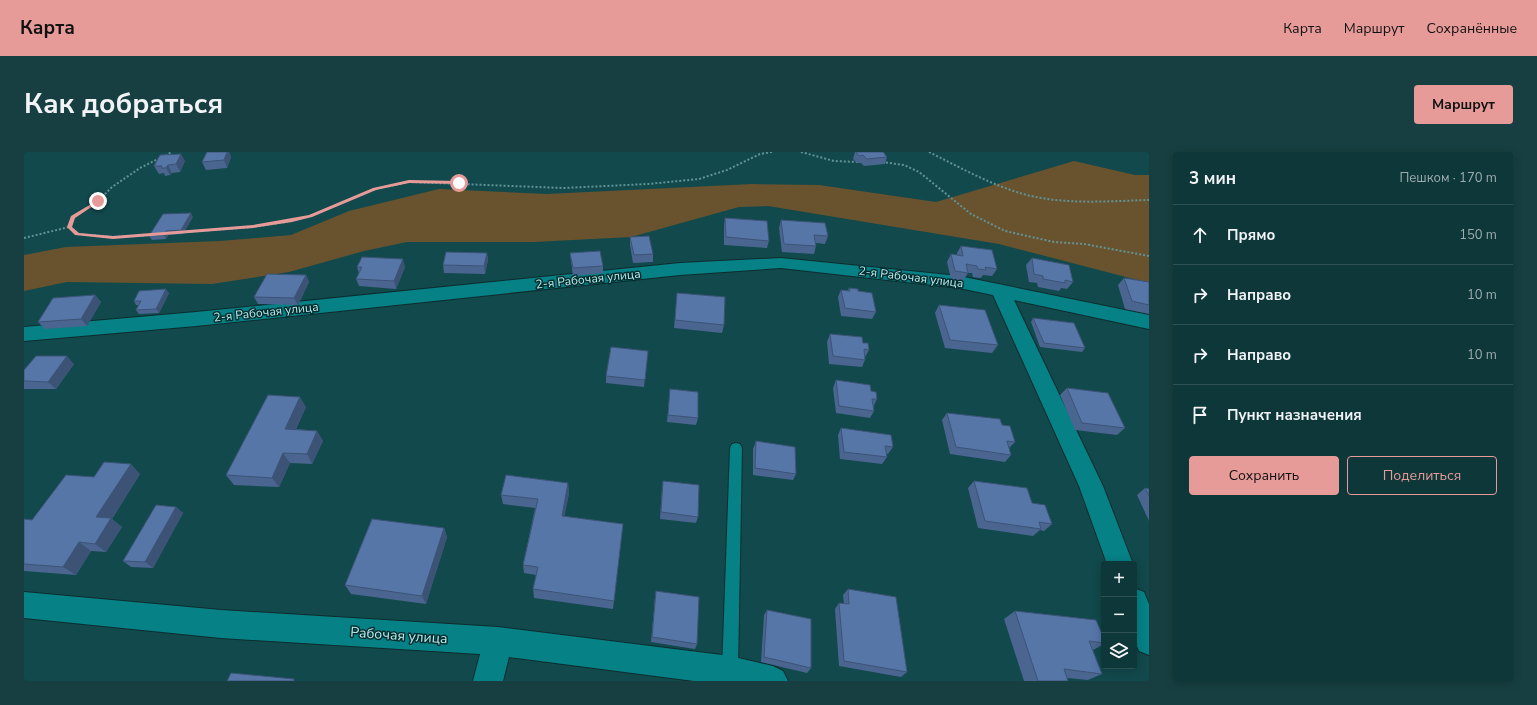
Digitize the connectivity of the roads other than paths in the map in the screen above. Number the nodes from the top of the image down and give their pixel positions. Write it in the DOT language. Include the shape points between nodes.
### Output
graph roads {
  1 [pos="1000,290"];
  2 [pos="1149,322"];
  3 [pos="24,334"];
  4 [pos="736,448"];
  5 [pos="1119,561"];
  6 [pos="24,605"];
  7 [pos="1137,609"];
  8 [pos="498,641"];
  9 [pos="1149,641"];
  10 [pos="730,671"];
  11 [pos="488,681"];
  12 [pos="773,681"];
  1 -- 2 [label="street, 2-я Рабочая улица"];
  1 -- 3 [label="street, 2-я Рабочая улица" via="959,282 781,263 680,269 196,319"];
  1 -- 5 [label="street" via="1091,486"];
  4 -- 10 [label="lane"];
  6 -- 8 [label="street, Рабочая улица" via="221,624"];
  7 -- 9 [label="street"];
  8 -- 10 [label="street, Рабочая улица"];
  8 -- 11 [label="street"];
  10 -- 12 [label="street, Рабочая улица"];
}
